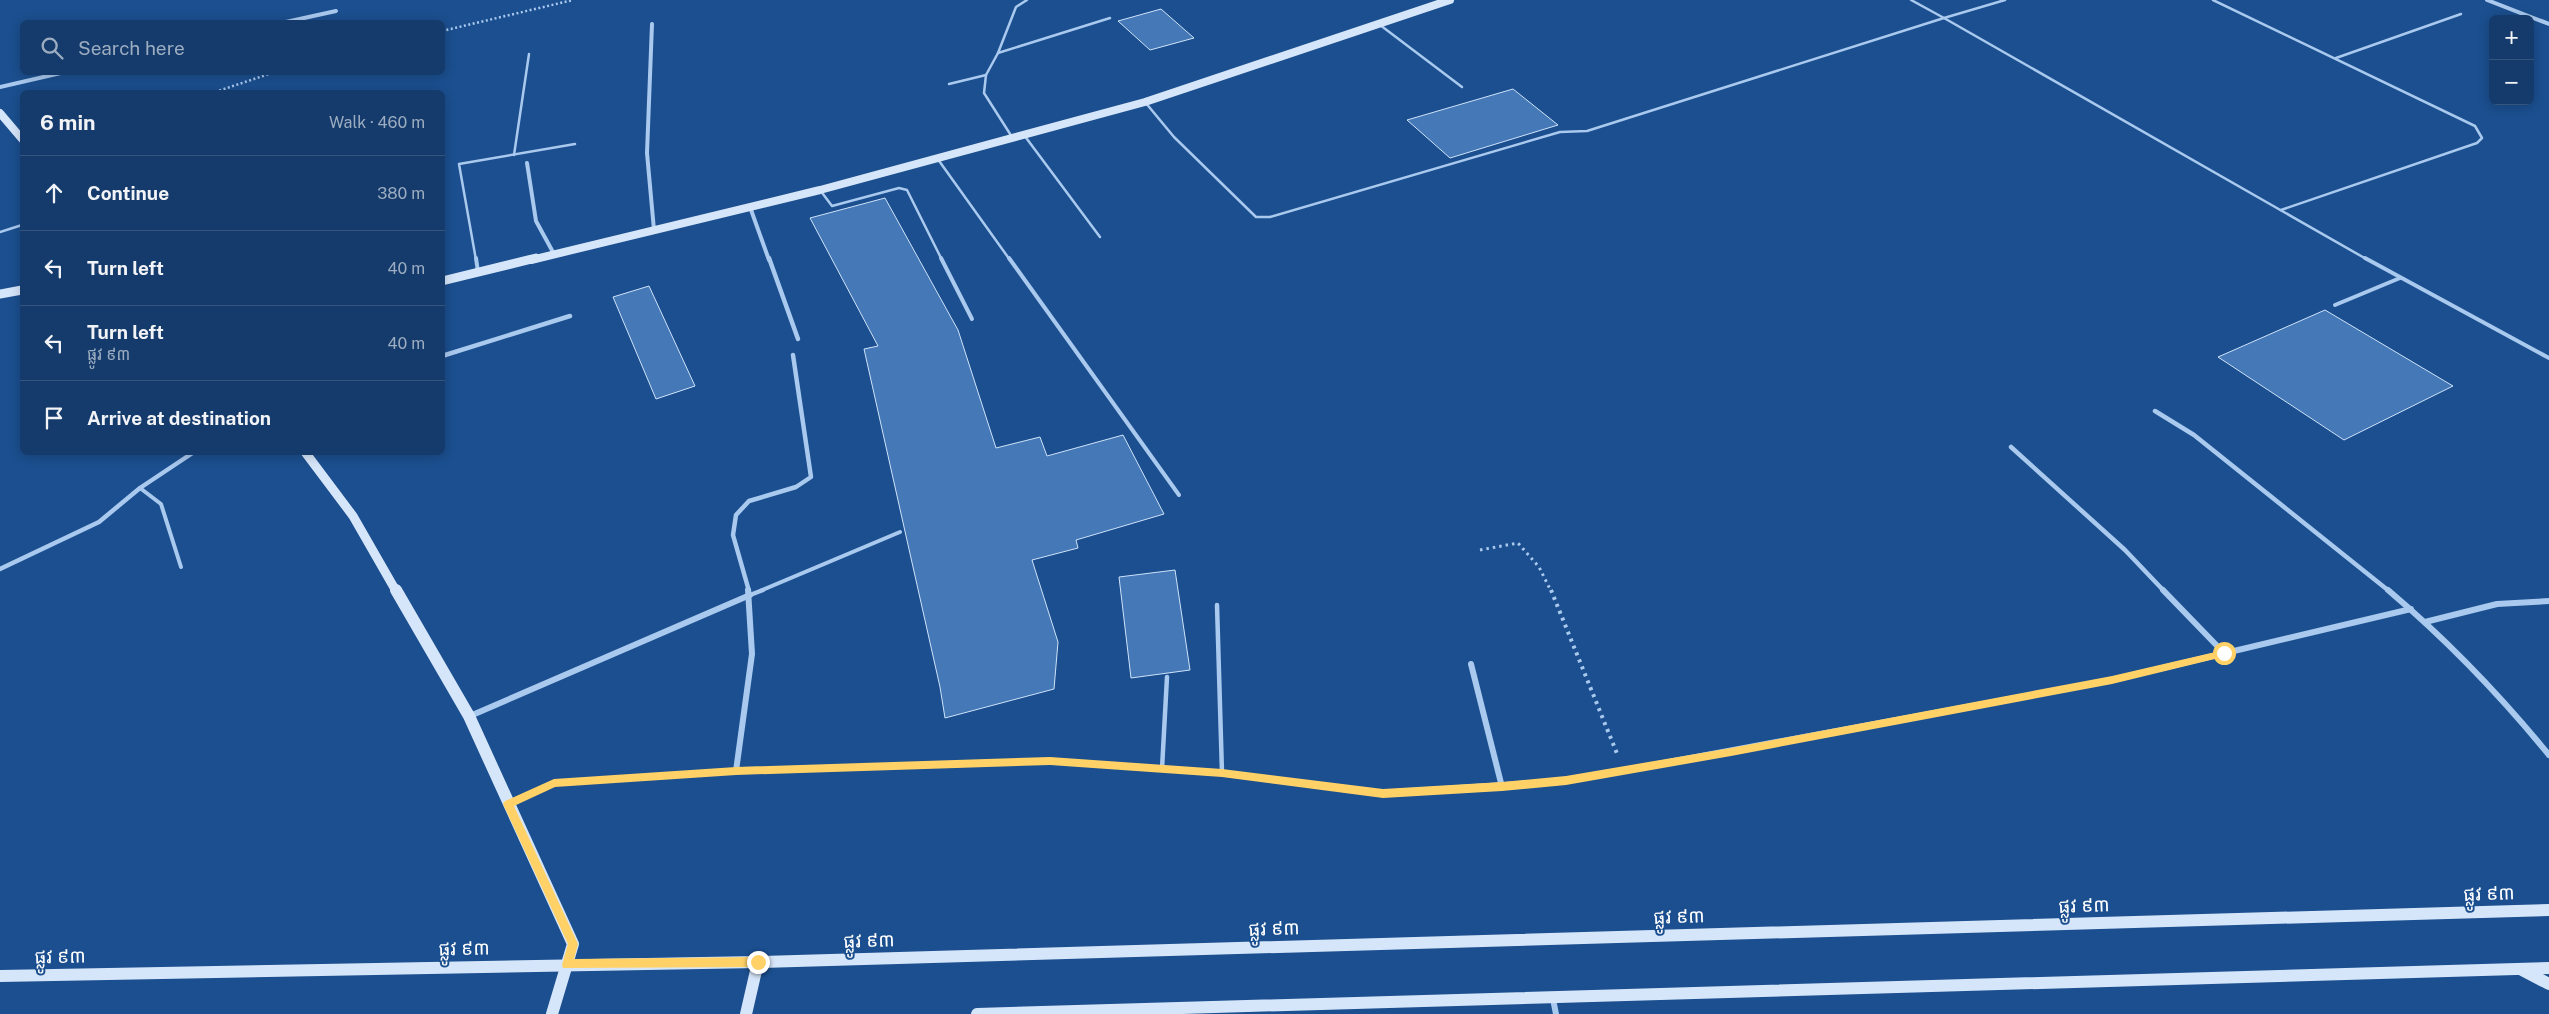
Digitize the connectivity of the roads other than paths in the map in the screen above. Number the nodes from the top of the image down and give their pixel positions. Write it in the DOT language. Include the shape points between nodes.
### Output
graph roads {
  1 [pos="1027,0"];
  2 [pos="1450,0"];
  3 [pos="1911,0"];
  4 [pos="2005,0"];
  5 [pos="2213,0"];
  6 [pos="2490,0"];
  7 [pos="336,11"];
  8 [pos="2461,14"];
  9 [pos="1110,18"];
  10 [pos="1944,18"];
  11 [pos="295,20"];
  12 [pos="652,24"];
  13 [pos="2549,24"];
  14 [pos="1380,25"];
  15 [pos="998,53"];
  16 [pos="529,54"];
  17 [pos="2336,58"];
  18 [pos="52,75"];
  19 [pos="986,75"];
  20 [pos="948,84"];
  21 [pos="0,87"];
  22 [pos="1462,87"];
  23 [pos="1145,102"];
  24 [pos="0,114"];
  25 [pos="1023,133"];
  26 [pos="1012,136"];
  27 [pos="20,137"];
  28 [pos="575,144"];
  29 [pos="514,155"];
  30 [pos="937,158"];
  31 [pos="527,163"];
  32 [pos="820,190"];
  33 [pos="750,207"];
  34 [pos="2281,210"];
  35 [pos="20,226"];
  36 [pos="654,230"];
  37 [pos="0,232"];
  38 [pos="1100,237"];
  39 [pos="554,254"];
  40 [pos="478,272"];
  41 [pos="2400,278"];
  42 [pos="445,280"];
  43 [pos="20,290"];
  44 [pos="0,294"];
  45 [pos="2335,305"];
  46 [pos="570,316"];
  47 [pos="972,319"];
  48 [pos="798,338"];
  49 [pos="445,355"];
  50 [pos="793,355"];
  51 [pos="2549,358"];
  52 [pos="2155,411"];
  53 [pos="2011,447"];
  54 [pos="188,455"];
  55 [pos="307,455"];
  56 [pos="140,488"];
  57 [pos="1179,495"];
  58 [pos="900,532"];
  59 [pos="181,567"];
  60 [pos="0,569"];
  61 [pos="750,595"];
  62 [pos="2549,601"];
  63 [pos="1217,605"];
  64 [pos="2411,609"];
  65 [pos="2425,622"];
  66 [pos="2224,653"];
  67 [pos="1471,664"];
  68 [pos="1167,677"];
  69 [pos="469,716"];
  70 [pos="2549,755"];
  71 [pos="1162,769"];
  72 [pos="736,771"];
  73 [pos="1222,773"];
  74 [pos="1502,787"];
  75 [pos="508,804"];
  76 [pos="2549,910"];
  77 [pos="758,962"];
  78 [pos="567,965"];
  79 [pos="2549,968"];
  80 [pos="2519,969"];
  81 [pos="0,976"];
  82 [pos="2549,984"];
  83 [pos="1553,999"];
  84 [pos="552,1014"];
  85 [pos="746,1014"];
  86 [pos="976,1014"];
  87 [pos="1556,1014"];
  1 -- 15 [label="lane" via="1016,7"];
  2 -- 14 [label="street"];
  3 -- 10 [label="lane"];
  4 -- 10 [label="lane"];
  5 -- 17 [label="lane"];
  6 -- 13 [label="street"];
  7 -- 11 [label="street"];
  8 -- 17 [label="lane"];
  9 -- 15 [label="lane"];
  10 -- 23 [label="lane" via="1587,132 1560,132 1270,217 1256,217 1174,137"];
  10 -- 34 [label="lane"];
  12 -- 36 [label="street" via="646,122 647,171"];
  14 -- 22 [label="lane"];
  14 -- 23 [label="street"];
  15 -- 19 [label="lane"];
  16 -- 29 [label="lane"];
  17 -- 34 [label="lane" via="2475,126 2482,133 2482,138"];
  18 -- 21 [label="street"];
  19 -- 20 [label="lane"];
  19 -- 26 [label="lane" via="984,93"];
  23 -- 25 [label="street"];
  24 -- 27 [label="street"];
  25 -- 26 [label="street"];
  25 -- 38 [label="lane"];
  26 -- 30 [label="street"];
  28 -- 29 [label="lane"];
  29 -- 40 [label="lane" via="459,164"];
  30 -- 32 [label="street"];
  30 -- 57 [label="lane"];
  31 -- 39 [label="street" via="536,221"];
  32 -- 33 [label="street"];
  32 -- 47 [label="lane" via="832,206 899,188 907,190"];
  33 -- 36 [label="street"];
  33 -- 48 [label="street"];
  34 -- 41 [label="lane"];
  35 -- 37 [label="lane"];
  36 -- 39 [label="street"];
  39 -- 40 [label="street"];
  40 -- 42 [label="street"];
  41 -- 45 [label="lane"];
  41 -- 51 [label="lane"];
  43 -- 44 [label="street"];
  46 -- 49 [label="street"];
  50 -- 61 [label="street" via="811,477 796,487 749,501 736,515 733,535"];
  52 -- 64 [label="street" via="2209,446"];
  53 -- 66 [label="street" via="2125,550"];
  54 -- 56 [label="street"];
  55 -- 69 [label="street" via="353,516"];
  56 -- 59 [label="lane" via="160,504"];
  56 -- 60 [label="street" via="99,522"];
  58 -- 61 [label="lane"];
  61 -- 69 [label="street"];
  61 -- 72 [label="street" via="752,654"];
  62 -- 65 [label="street" via="2497,604"];
  63 -- 73 [label="lane"];
  64 -- 65 [label="street"];
  64 -- 66 [label="street"];
  65 -- 70 [label="street" via="2506,703"];
  66 -- 74 [label="street" via="2112,680 1566,781"];
  67 -- 74 [label="street"];
  68 -- 71 [label="lane"];
  69 -- 75 [label="street"];
  71 -- 72 [label="street" via="1050,761"];
  71 -- 73 [label="street"];
  72 -- 75 [label="street" via="554,783"];
  73 -- 74 [label="street" via="1383,794"];
  75 -- 78 [label="street" via="573,944"];
  76 -- 77 [label="street, ផ្លូវ ៩៣"];
  77 -- 78 [label="street, ផ្លូវ ៩៣"];
  77 -- 85 [label="street"];
  78 -- 81 [label="street, ផ្លូវ ៩៣"];
  78 -- 84 [label="street"];
  79 -- 80 [label="street"];
  80 -- 82 [label="street"];
  80 -- 83 [label="street"];
  83 -- 86 [label="street"];
  83 -- 87 [label="street"];
}
